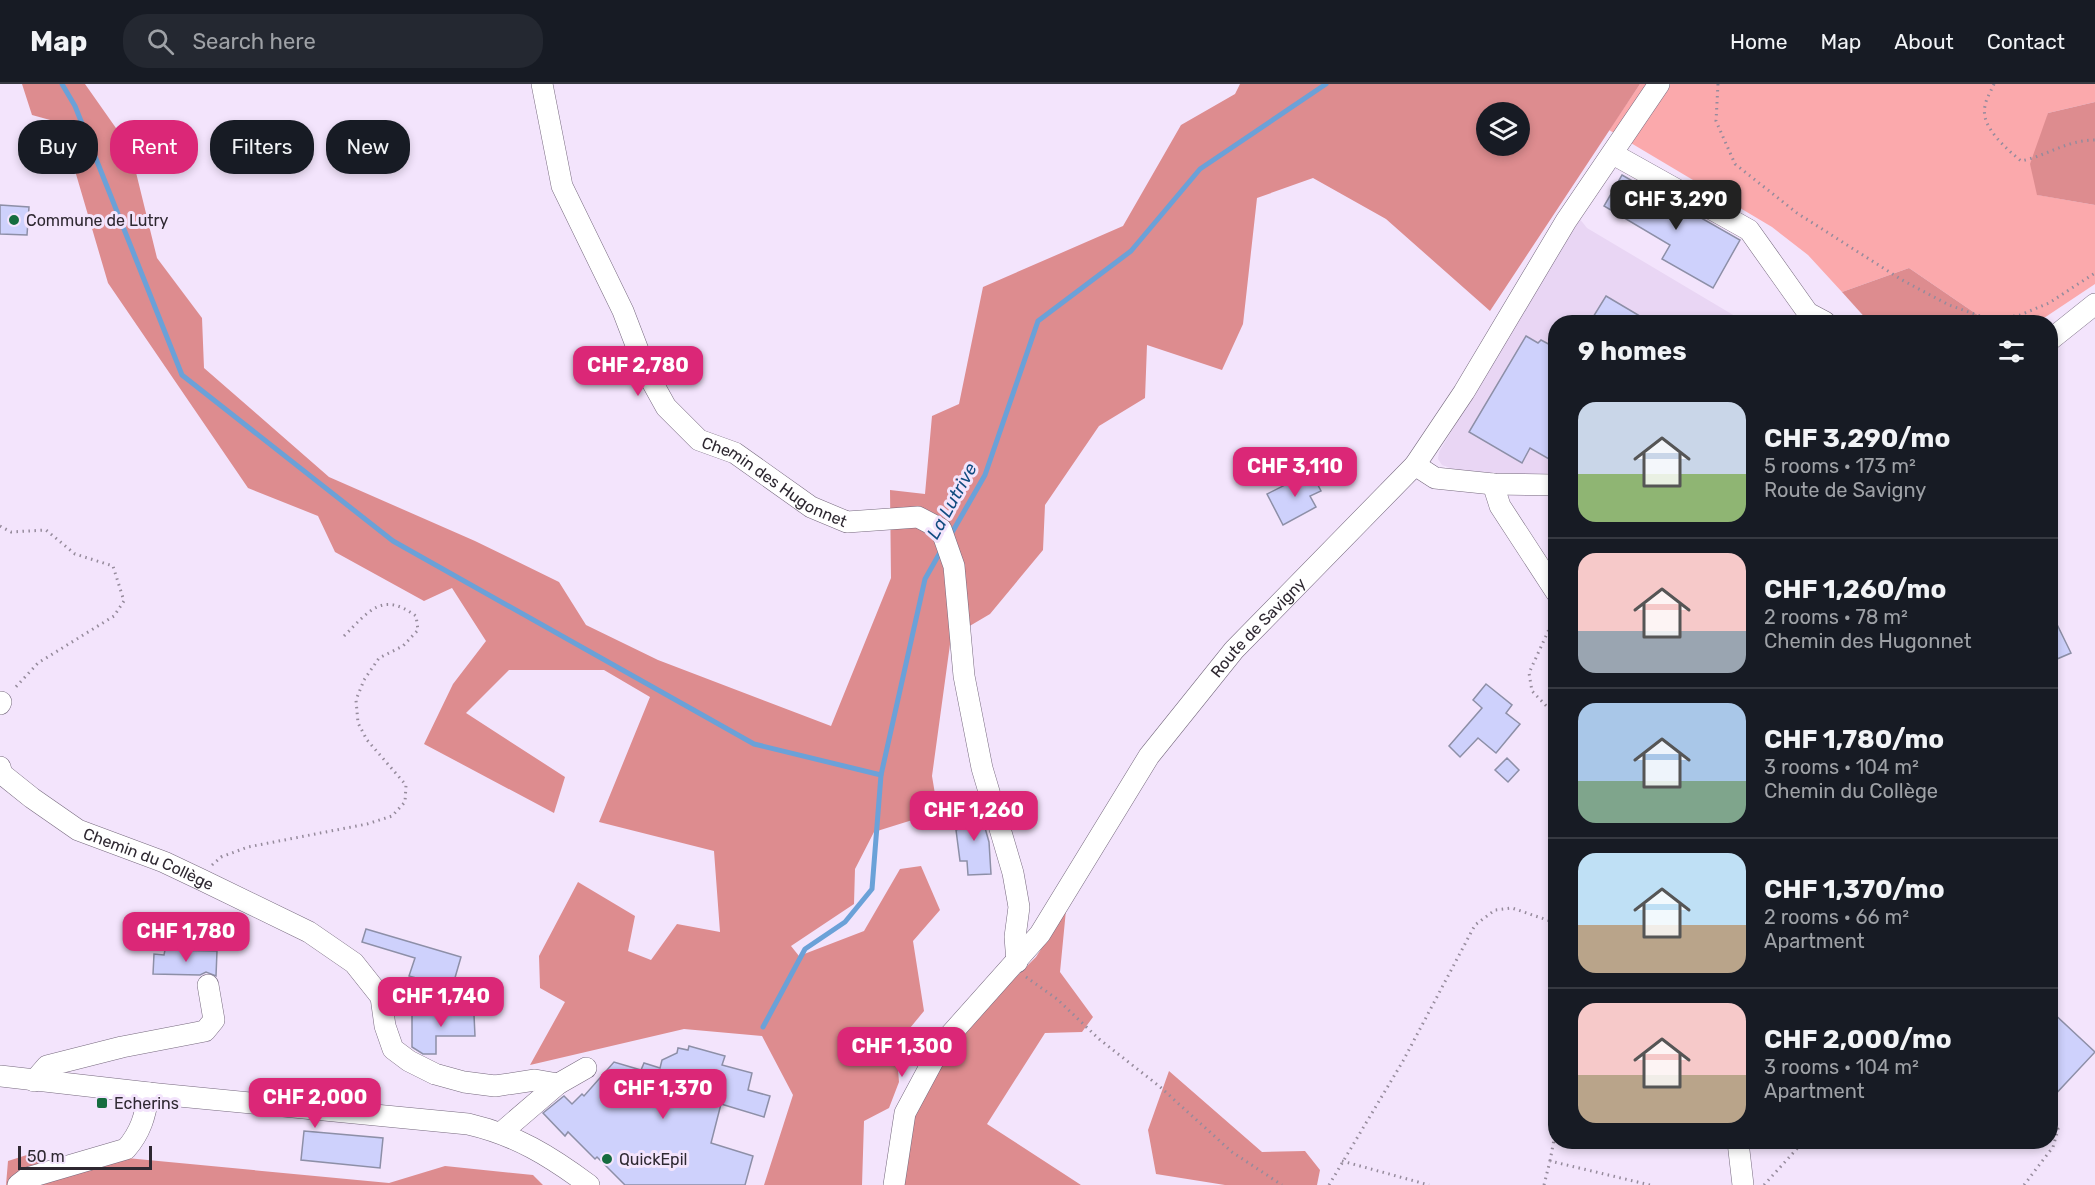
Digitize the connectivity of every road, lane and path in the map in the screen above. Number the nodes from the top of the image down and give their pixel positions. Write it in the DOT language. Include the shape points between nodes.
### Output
graph roads {
  1 [pos="542,84"];
  2 [pos="1659,84"];
  3 [pos="1718,84"];
  4 [pos="1995,84"];
  5 [pos="2095,140"];
  6 [pos="1613,154"];
  7 [pos="2095,273"];
  8 [pos="2095,304"];
  9 [pos="1812,315"];
  10 [pos="1978,315"];
  11 [pos="2020,315"];
  12 [pos="2058,334"];
  13 [pos="1414,465"];
  14 [pos="1493,484"];
  15 [pos="1548,485"];
  16 [pos="0,526"];
  17 [pos="1548,580"];
  18 [pos="1548,631"];
  19 [pos="344,636"];
  20 [pos="1,703"];
  21 [pos="1548,708"];
  22 [pos="0,767"];
  23 [pos="202,880"];
  24 [pos="1548,920"];
  25 [pos="1015,964"];
  26 [pos="208,985"];
  27 [pos="586,1068"];
  28 [pos="0,1076"];
  29 [pos="34,1081"];
  30 [pos="558,1083"];
  31 [pos="149,1093"];
  32 [pos="502,1132"];
  33 [pos="1552,1149"];
  34 [pos="1739,1149"];
  35 [pos="1797,1149"];
  36 [pos="2052,1149"];
  37 [pos="1342,1161"];
  38 [pos="1550,1161"];
  39 [pos="18,1185"];
  40 [pos="589,1185"];
  41 [pos="894,1185"];
  42 [pos="1282,1185"];
  43 [pos="1329,1185"];
  44 [pos="1429,1185"];
  45 [pos="1544,1185"];
  46 [pos="1650,1185"];
  47 [pos="1743,1185"];
  48 [pos="1764,1185"];
  49 [pos="2024,1185"];
  1 -- 25 [label="street, Chemin des Hugonnet" via="562,186 666,407 699,440 735,453 810,507 847,522 918,517 940,529 954,566 964,676 982,768 1019,907"];
  2 -- 6 [label="street, Route de Savigny"];
  3 -- 10 [label="path" via="1716,122 1735,164 1797,213 1902,280"];
  4 -- 5 [label="path" via="1984,107 1986,122 2020,161 2057,146"];
  6 -- 9 [label="street" via="1749,230"];
  6 -- 13 [label="street, Route de Savigny" via="1566,221 1464,392"];
  7 -- 11 [label="path" via="2049,303"];
  8 -- 12 [label="street"];
  13 -- 14 [label="street" via="1435,478"];
  13 -- 25 [label="street, Route de Savigny" via="1234,650 1156,747 1040,934"];
  14 -- 15 [label="street"];
  14 -- 17 [label="street" via="1500,506"];
  16 -- 20 [label="path" via="11,532 46,530 75,554 112,567 124,602 114,616 38,663"];
  18 -- 21 [label="path" via="1529,673 1532,691"];
  19 -- 23 [label="path" via="370,609 387,603 404,607 416,616 417,630 403,646 379,658 356,700 358,723 367,740 406,784 405,802 392,816 367,824 248,847 222,857"];
  22 -- 23 [label="street, Chemin du Collège" via="32,798 78,830"];
  23 -- 30 [label="street, Chemin du Collège" via="309,932 354,963 381,997 393,1049 409,1061 464,1082 495,1086 535,1080"];
  24 -- 37 [label="path" via="1512,908 1495,910 1475,924 1403,1061"];
  25 -- 41 [label="street, Route de Savigny" via="978,1000 937,1054 905,1113"];
  25 -- 42 [label="path" via="1232,1152"];
  26 -- 29 [label="street" via="214,1020 205,1031 46,1066"];
  27 -- 30 [label="street"];
  28 -- 29 [label="street"];
  29 -- 31 [label="street"];
  30 -- 32 [label="street"];
  31 -- 32 [label="street" via="434,1119"];
  31 -- 39 [label="street" via="143,1122 126,1149 27,1178"];
  32 -- 40 [label="street" via="555,1160"];
  33 -- 38 [label="path"];
  34 -- 47 [label="street"];
  35 -- 48 [label="path"];
  36 -- 49 [label="path"];
  37 -- 43 [label="path"];
  37 -- 44 [label="path"];
  38 -- 45 [label="path"];
  38 -- 46 [label="path"];
}
